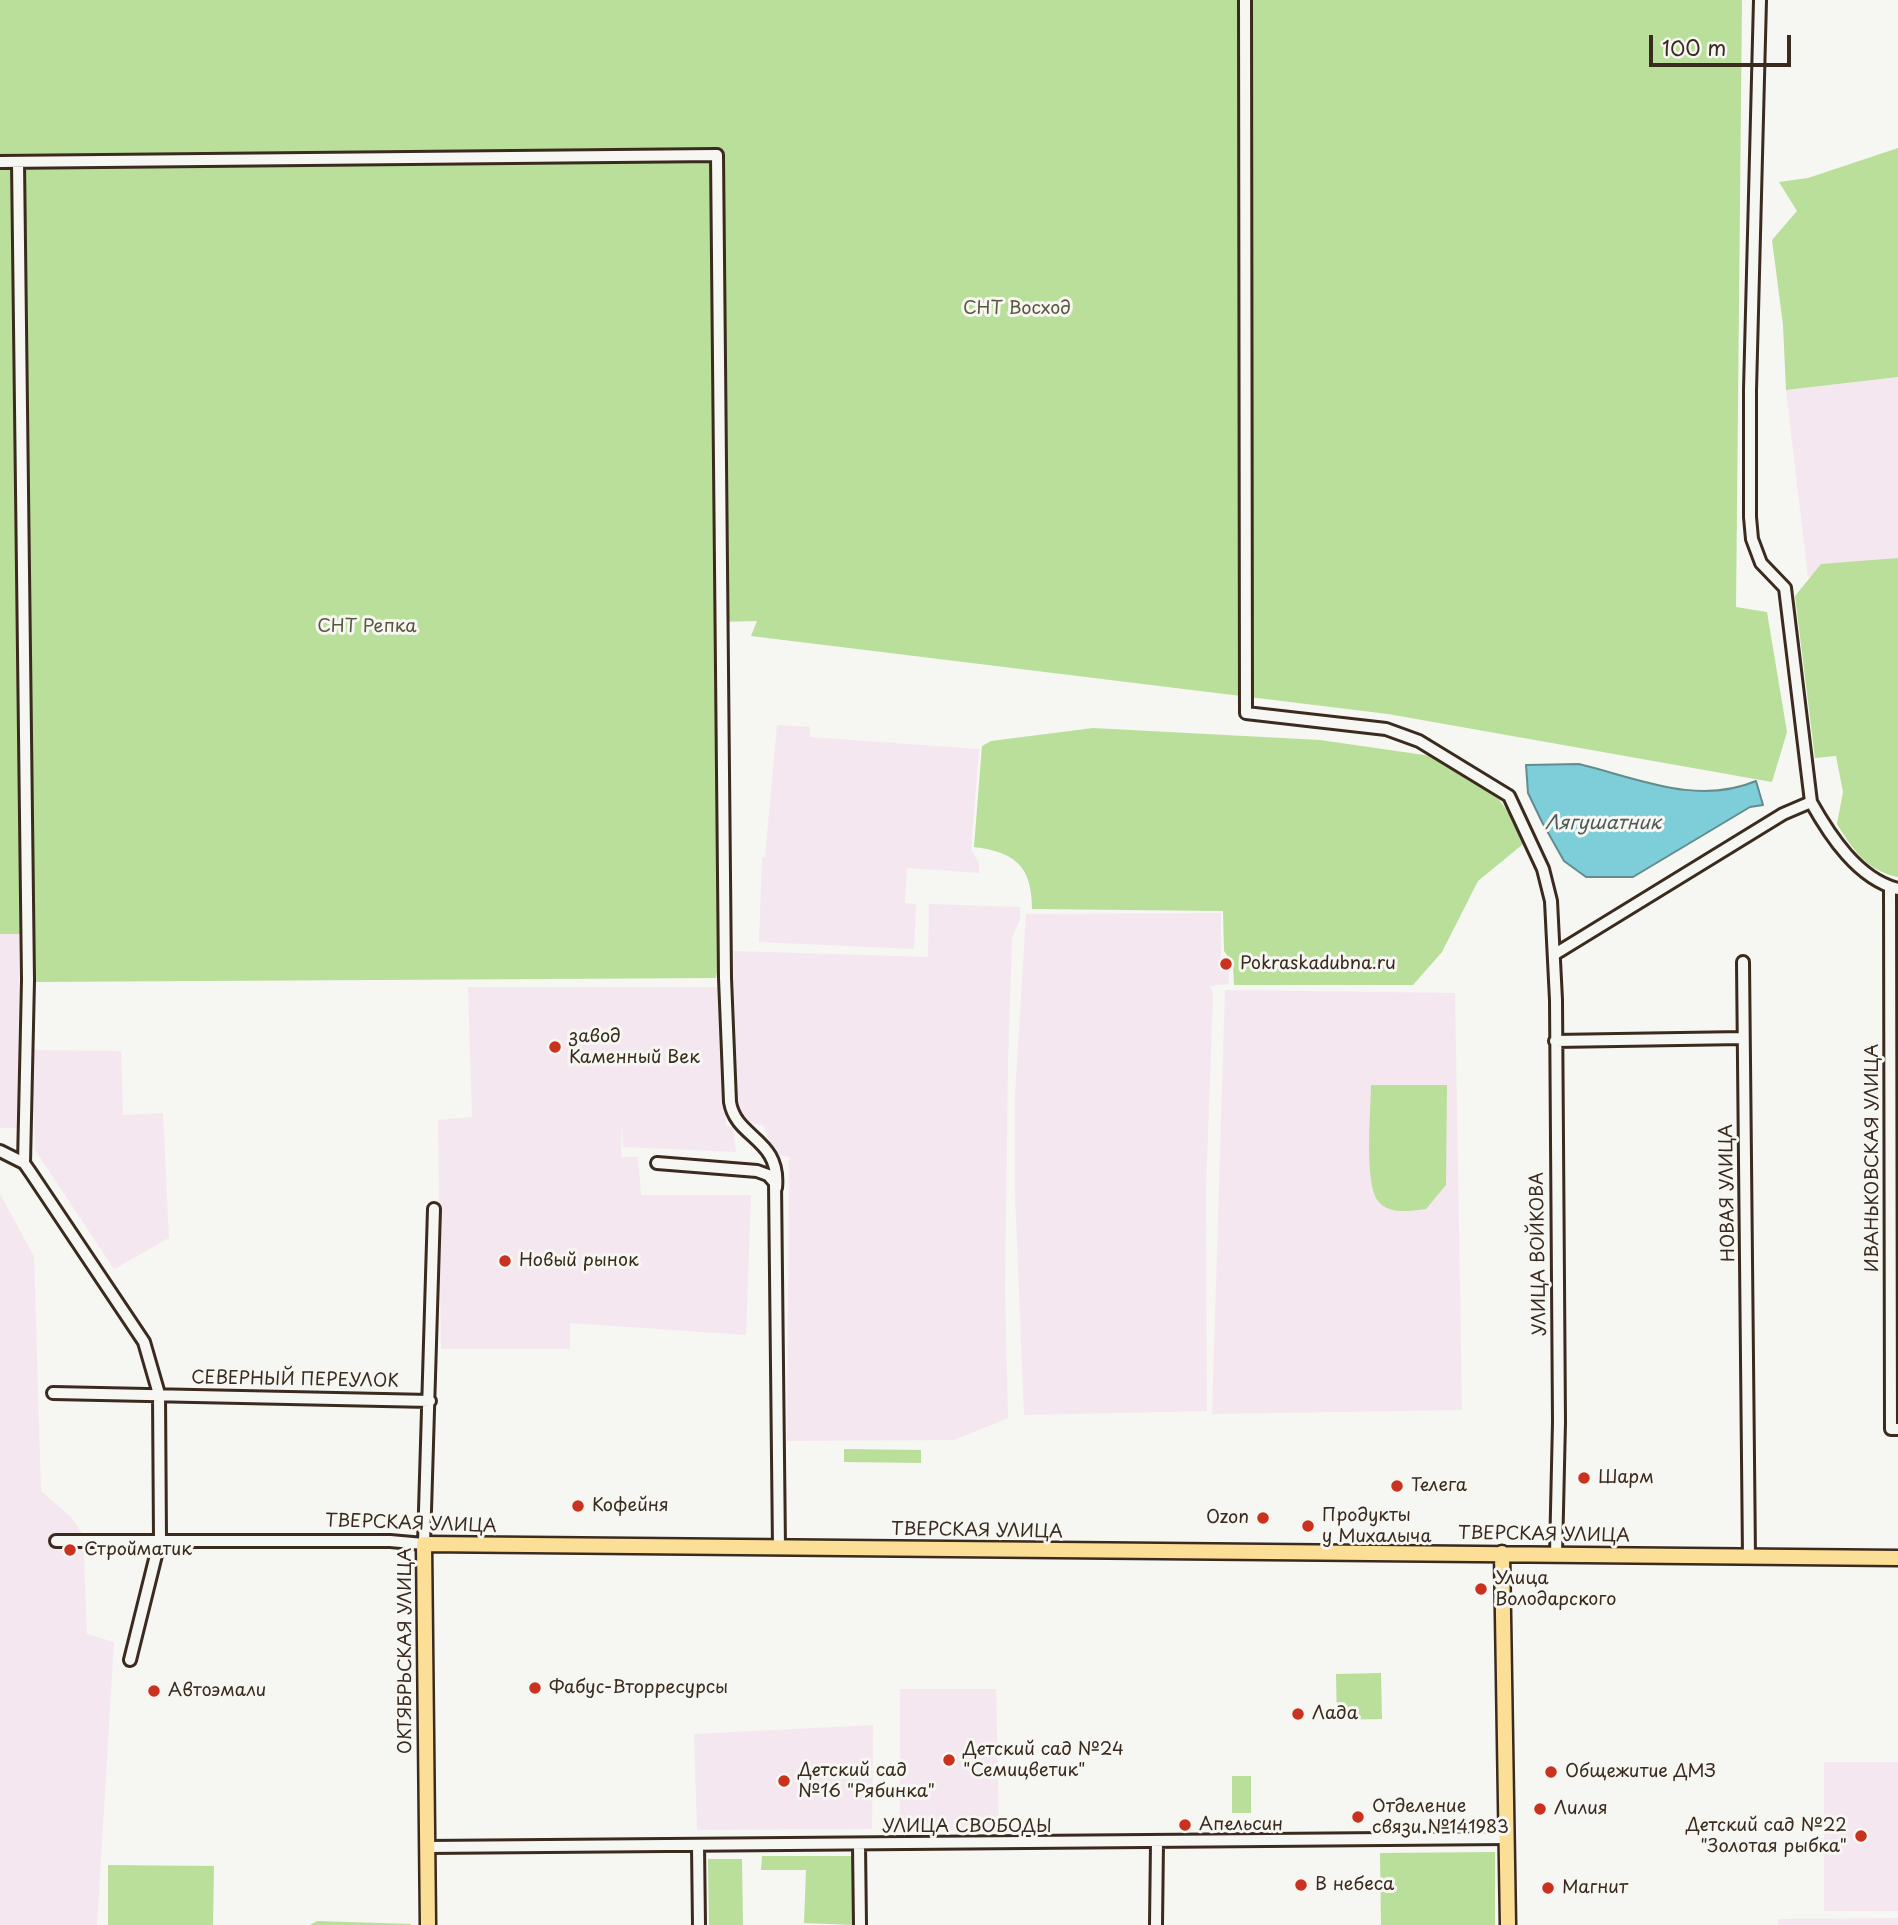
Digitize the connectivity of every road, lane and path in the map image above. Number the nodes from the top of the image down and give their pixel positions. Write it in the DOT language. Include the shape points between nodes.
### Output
graph roads {
  1 [pos="1245,0"];
  2 [pos="1760,0"];
  3 [pos="0,162"];
  4 [pos="18,162"];
  5 [pos="1811,802"];
  6 [pos="1895,891"];
  7 [pos="1555,954"];
  8 [pos="1742,962"];
  9 [pos="1743,1038"];
  10 [pos="1555,1041"];
  11 [pos="0,1151"];
  12 [pos="24,1163"];
  13 [pos="657,1163"];
  14 [pos="776,1188"];
  15 [pos="434,1209"];
  16 [pos="53,1393"];
  17 [pos="159,1394"];
  18 [pos="430,1401"];
  19 [pos="1895,1429"];
  20 [pos="160,1539"];
  21 [pos="56,1541"];
  22 [pos="424,1544"];
  23 [pos="779,1548"];
  24 [pos="1502,1553"];
  25 [pos="1556,1554"];
  26 [pos="1749,1556"];
  27 [pos="1898,1559"];
  28 [pos="130,1660"];
  29 [pos="1507,1838"];
  30 [pos="1157,1842"];
  31 [pos="859,1845"];
  32 [pos="698,1846"];
  33 [pos="427,1847"];
  34 [pos="428,1925"];
  35 [pos="699,1925"];
  36 [pos="860,1925"];
  37 [pos="1156,1925"];
  38 [pos="1508,1925"];
  1 -- 7 [label="street, УЛИЦА ВОЙКОВА" via="1247,713 1386,729 1419,741 1509,796 1544,869"];
  2 -- 5 [label="street" via="1750,517 1761,563 1786,588"];
  3 -- 4 [label="street"];
  4 -- 12 [label="street" via="28,980"];
  4 -- 14 [label="street" via="717,155 730,1102 734,1117 762,1142 778,1171"];
  5 -- 6 [label="street" via="1837,842 1864,871"];
  5 -- 7 [label="street" via="1783,814"];
  6 -- 19 [label="street, ИВАНЬКОВСКАЯ УЛИЦА"];
  7 -- 10 [label="street, УЛИЦА ВОЙКОВА"];
  8 -- 9 [label="street, НОВАЯ УЛИЦА"];
  9 -- 10 [label="street"];
  9 -- 26 [label="street, НОВАЯ УЛИЦА"];
  10 -- 25 [label="street, УЛИЦА ВОЙКОВА"];
  11 -- 12 [label="street"];
  12 -- 17 [label="street" via="144,1342"];
  13 -- 14 [label="street" via="757,1171 772,1178"];
  14 -- 23 [label="street"];
  15 -- 18 [label="street, ОКТЯБРЬСКАЯ УЛИЦА"];
  16 -- 17 [label="street, СЕВЕРНЫЙ ПЕРЕУЛОК"];
  17 -- 18 [label="street, СЕВЕРНЫЙ ПЕРЕУЛОК"];
  17 -- 20 [label="street"];
  18 -- 22 [label="street, ОКТЯБРЬСКАЯ УЛИЦА"];
  20 -- 21 [label="street, ТВЕРСКАЯ УЛИЦА"];
  20 -- 22 [label="street, ТВЕРСКАЯ УЛИЦА"];
  20 -- 28 [label="street"];
  22 -- 23 [label="main road, ТВЕРСКАЯ УЛИЦА"];
  22 -- 33 [label="main road, ОКТЯБРЬСКАЯ УЛИЦА"];
  23 -- 24 [label="main road, ТВЕРСКАЯ УЛИЦА"];
  24 -- 25 [label="main road, ТВЕРСКАЯ УЛИЦА"];
  24 -- 29 [label="main road"];
  25 -- 26 [label="main road, ТВЕРСКАЯ УЛИЦА"];
  26 -- 27 [label="main road, ТВЕРСКАЯ УЛИЦА"];
  29 -- 30 [label="street, УЛИЦА СВОБОДЫ"];
  29 -- 38 [label="main road"];
  30 -- 31 [label="street, УЛИЦА СВОБОДЫ"];
  30 -- 37 [label="street"];
  31 -- 32 [label="street, УЛИЦА СВОБОДЫ"];
  31 -- 36 [label="street"];
  32 -- 33 [label="street, УЛИЦА СВОБОДЫ"];
  32 -- 35 [label="street"];
  33 -- 34 [label="main road, ОКТЯБРЬСКАЯ УЛИЦА"];
}
